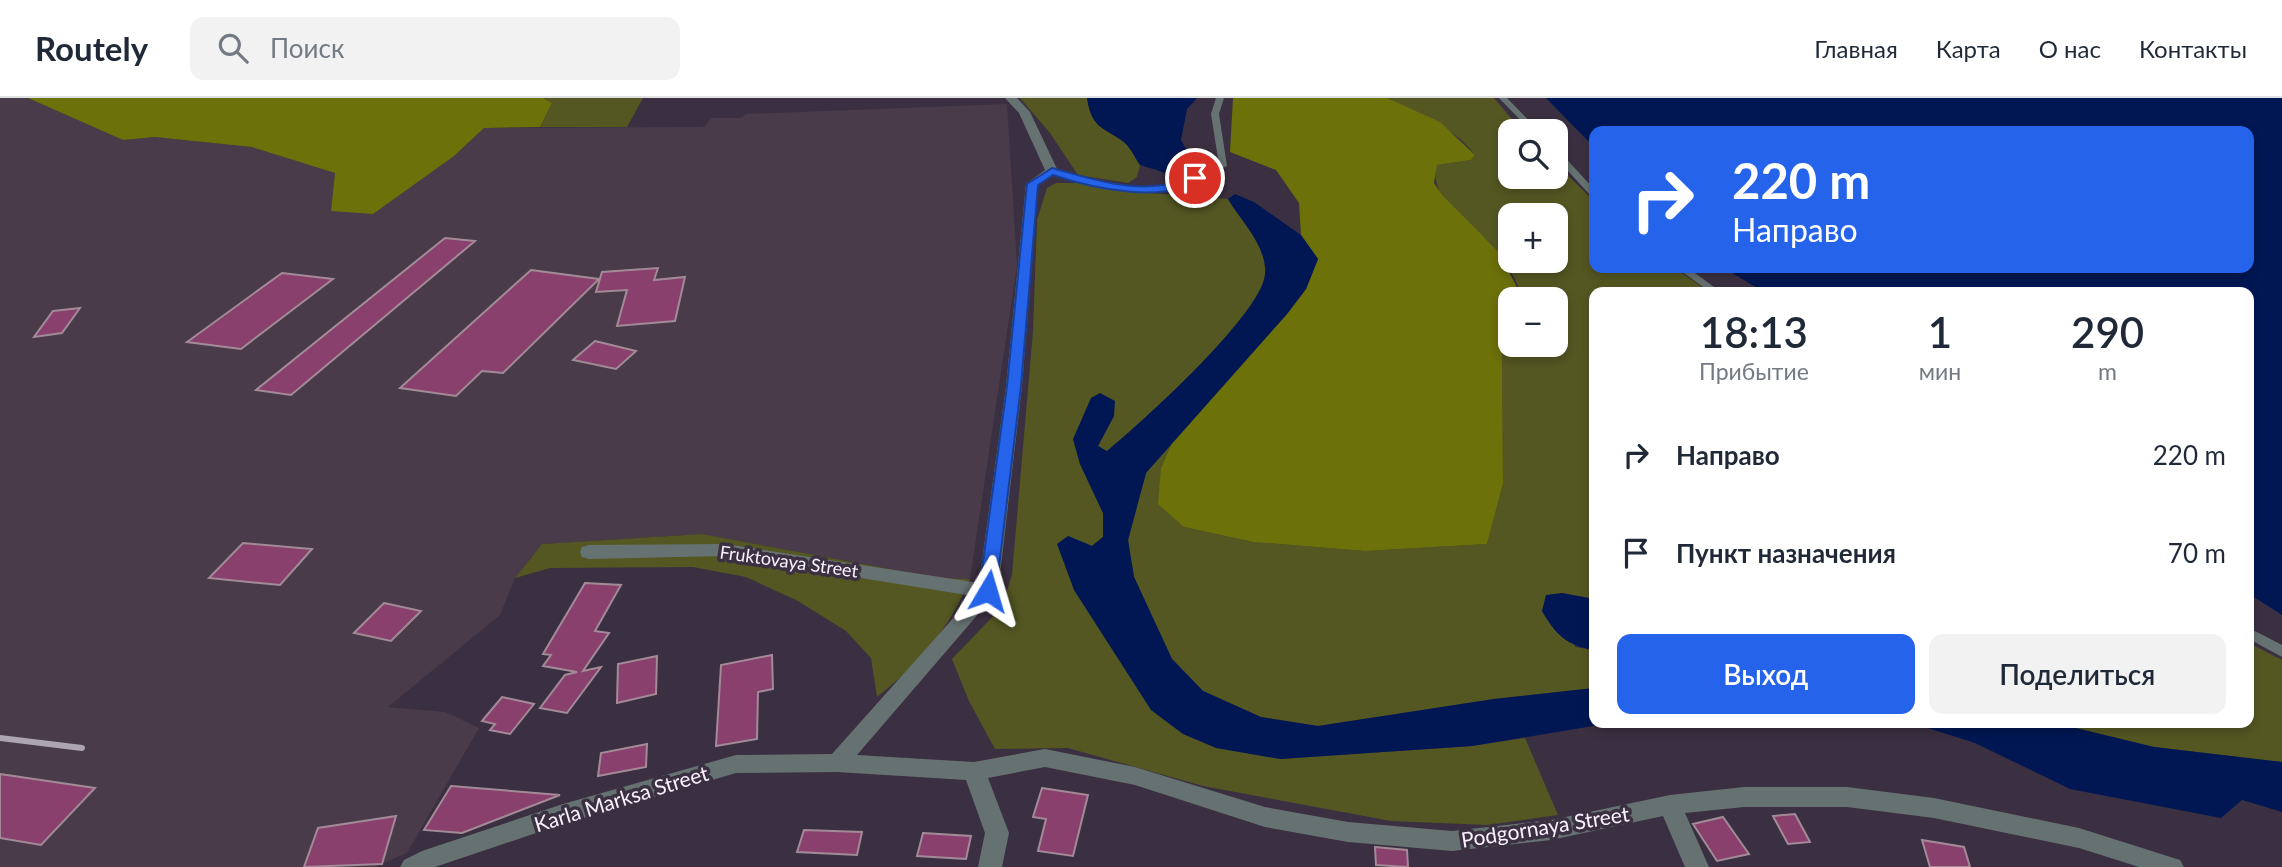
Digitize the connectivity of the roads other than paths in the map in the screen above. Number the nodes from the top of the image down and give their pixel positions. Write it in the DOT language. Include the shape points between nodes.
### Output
graph roads {
  1 [pos="1011,98"];
  2 [pos="1220,98"];
  3 [pos="1503,98"];
  4 [pos="1523,119"];
  5 [pos="1568,166"];
  6 [pos="1052,171"];
  7 [pos="1589,189"];
  8 [pos="1689,273"];
  9 [pos="1709,287"];
  10 [pos="589,552"];
  11 [pos="988,591"];
  12 [pos="2254,636"];
  13 [pos="2282,652"];
  14 [pos="837,763"];
  15 [pos="974,771"];
  16 [pos="1670,805"];
  17 [pos="412,867"];
  18 [pos="990,867"];
  19 [pos="1697,867"];
  20 [pos="2172,867"];
  1 -- 6 [label="street" via="1024,112"];
  2 -- 6 [label="lane" via="1216,114 1223,166 1181,185 1129,188"];
  3 -- 4 [label="lane"];
  5 -- 7 [label="lane"];
  6 -- 11 [label="street" via="1032,184 1014,386"];
  8 -- 9 [label="lane"];
  10 -- 11 [label="street, Fruktovaya Street" via="724,550"];
  11 -- 14 [label="street"];
  12 -- 13 [label="lane"];
  14 -- 15 [label="street, Podgornaya Street"];
  14 -- 17 [label="street, Karla Marksa Street" via="736,764 563,814"];
  15 -- 16 [label="street, Podgornaya Street" via="1045,758 1135,776 1265,817 1348,832 1452,841 1550,830"];
  15 -- 18 [label="street" via="997,833"];
  16 -- 19 [label="street"];
  16 -- 20 [label="street, Podgornaya Street" via="1744,797 1847,797 1934,808 2079,838"];
}
